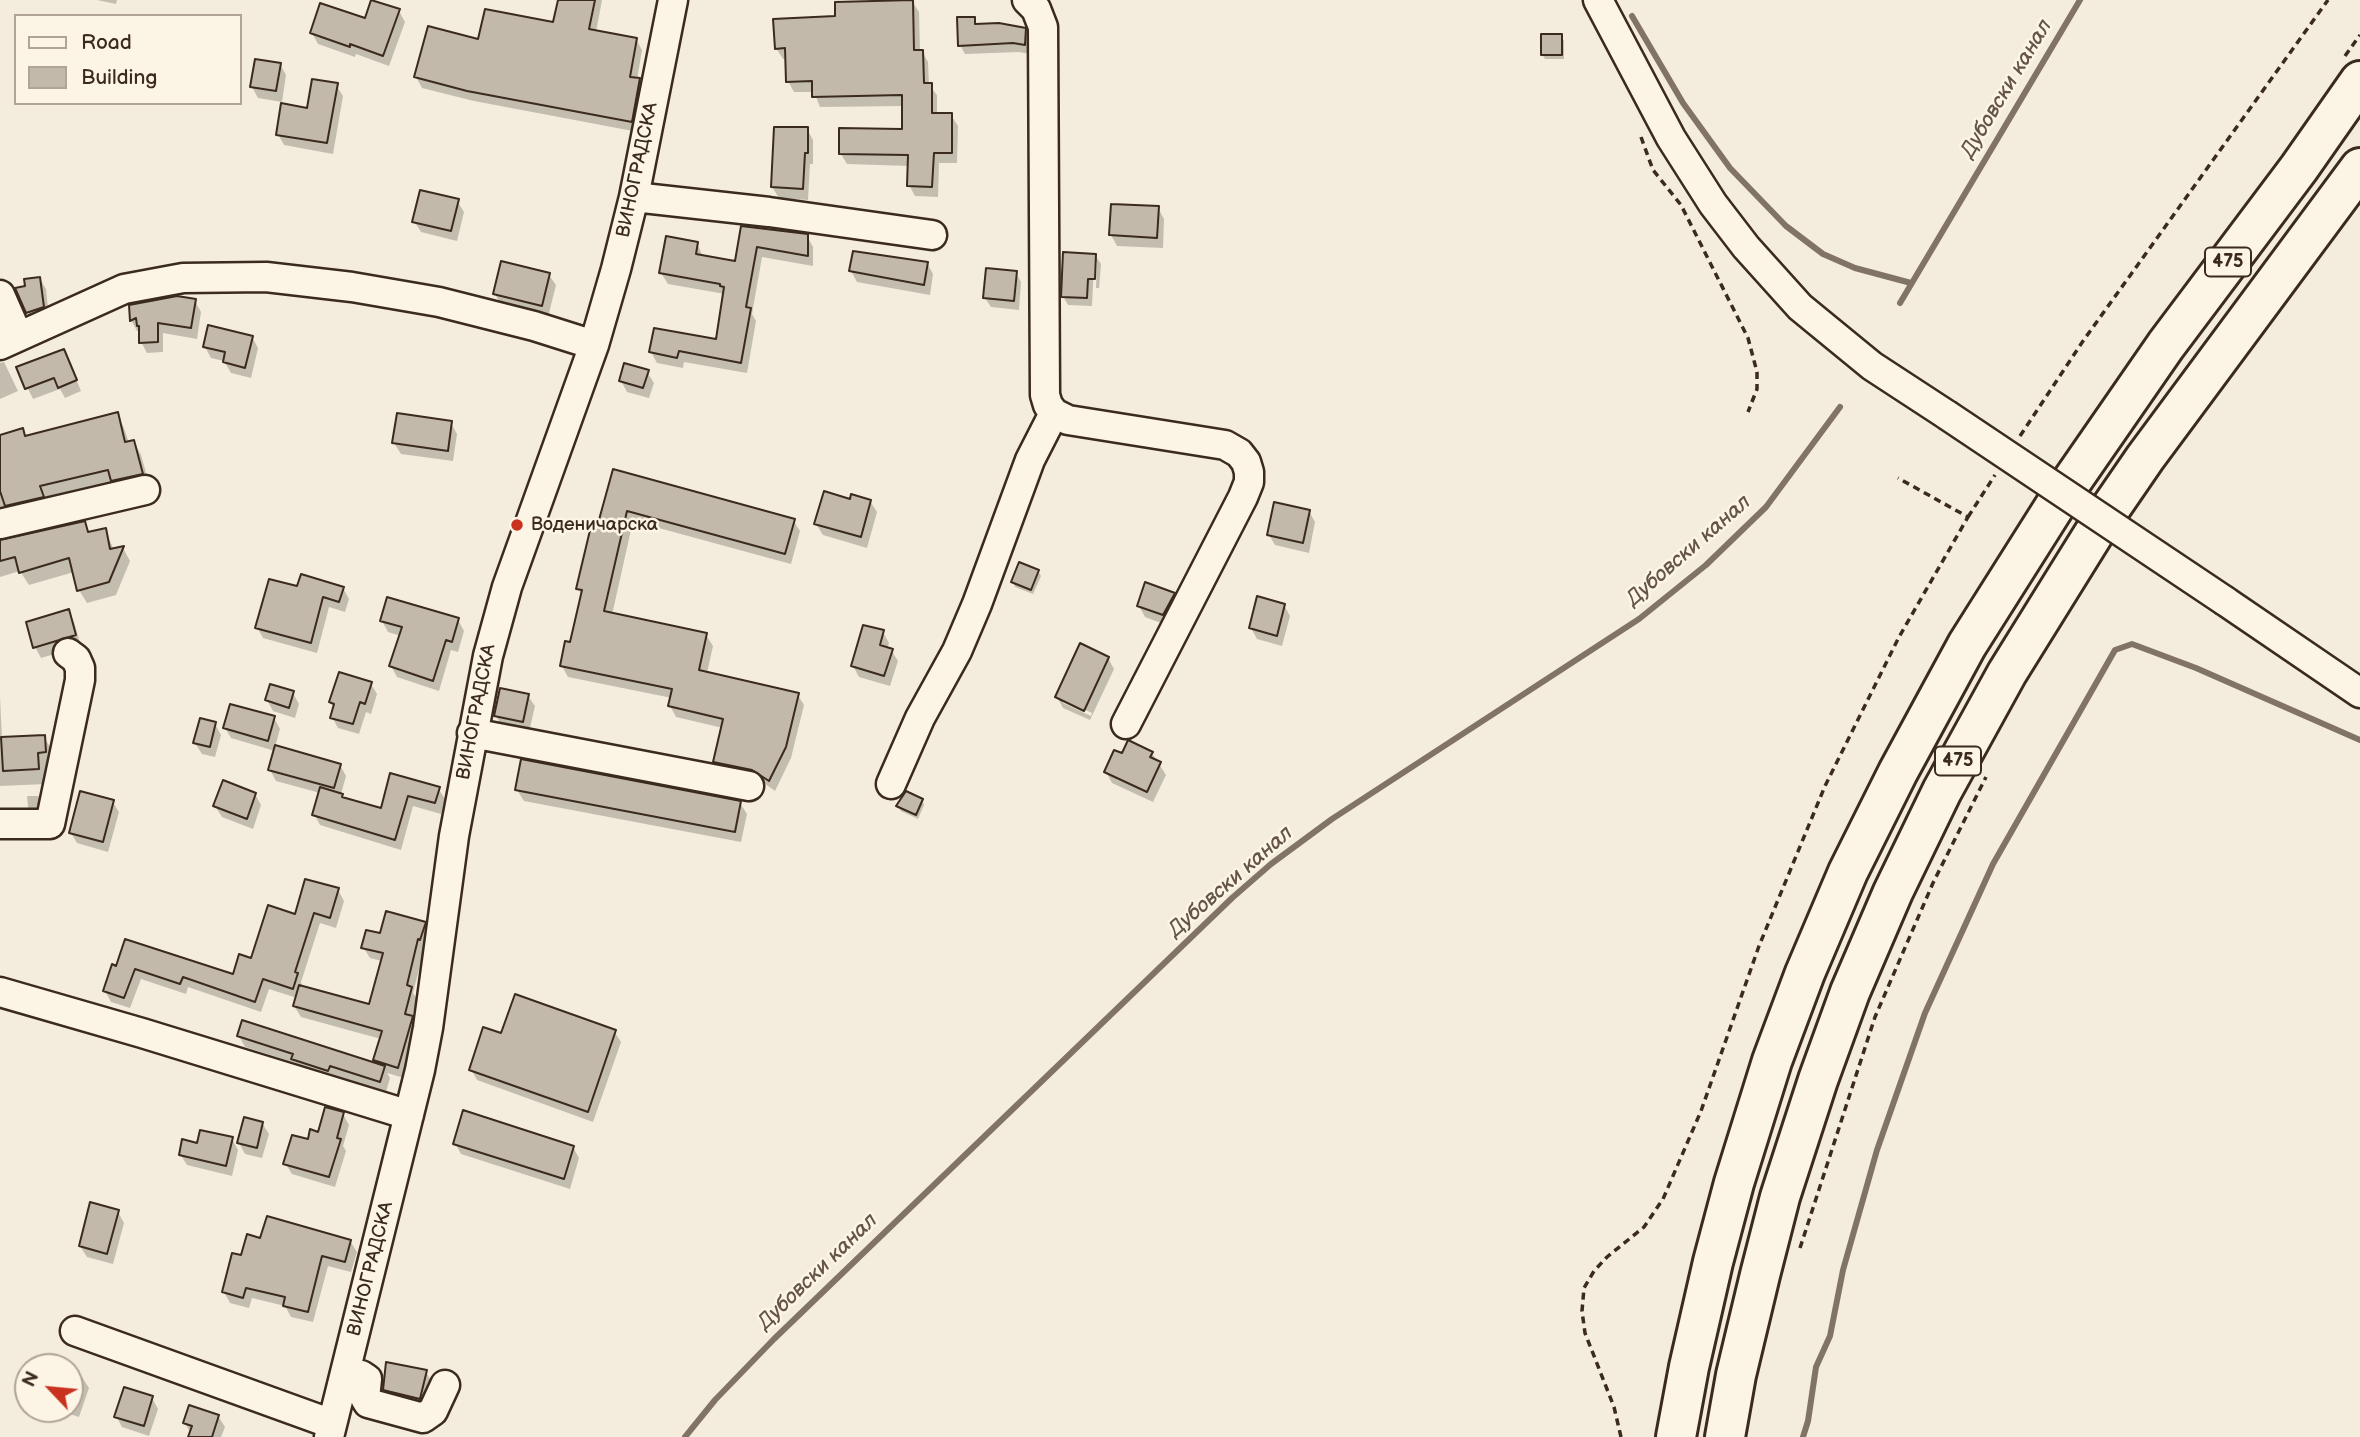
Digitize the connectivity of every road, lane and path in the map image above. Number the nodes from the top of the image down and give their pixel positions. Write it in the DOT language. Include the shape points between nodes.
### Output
graph roads {
  1 [pos="673,0"];
  2 [pos="1029,0"];
  3 [pos="1598,0"];
  4 [pos="2328,0"];
  5 [pos="2360,81"];
  6 [pos="1639,128"];
  7 [pos="2360,167"];
  8 [pos="634,197"];
  9 [pos="932,235"];
  10 [pos="0,295"];
  11 [pos="9,341"];
  12 [pos="594,345"];
  13 [pos="1748,412"];
  14 [pos="1054,413"];
  15 [pos="2014,444"];
  16 [pos="2001,465"];
  17 [pos="1898,478"];
  18 [pos="145,490"];
  19 [pos="1968,517"];
  20 [pos="0,524"];
  21 [pos="68,653"];
  22 [pos="2360,693"];
  23 [pos="1126,724"];
  24 [pos="472,733"];
  25 [pos="1988,773"];
  26 [pos="891,783"];
  27 [pos="750,786"];
  28 [pos="0,824"];
  29 [pos="0,992"];
  30 [pos="409,1115"];
  31 [pos="1799,1251"];
  32 [pos="75,1331"];
  33 [pos="345,1373"];
  34 [pos="445,1385"];
  35 [pos="330,1431"];
  36 [pos="1621,1437"];
  37 [pos="1676,1437"];
  38 [pos="1725,1437"];
  1 -- 8 [label="street, ВИНОГРАДСКА"];
  2 -- 14 [label="street" via="1043,27 1045,395"];
  3 -- 22 [label="street, bridge" via="1671,138 1713,204 1800,307 1872,366"];
  4 -- 15 [label="path"];
  5 -- 37 [label="highway, 475" via="2065,490 1967,645 1898,772 1848,872 1772,1061 1713,1262"];
  6 -- 13 [label="path" via="1653,170 1681,205 1748,338 1757,389"];
  7 -- 38 [label="highway, 475" via="2099,525 2007,673 1942,791 1850,992 1818,1080 1780,1197"];
  8 -- 9 [label="street"];
  8 -- 12 [label="street, ВИНОГРАДСКА"];
  10 -- 11 [label="street"];
  11 -- 12 [label="street" via="106,296 144,284 183,278 266,277 439,302"];
  12 -- 24 [label="street, ВИНОГРАДСКА" via="507,587"];
  14 -- 23 [label="street" via="1068,420 1225,445 1239,453 1249,472 1243,497"];
  14 -- 26 [label="street" via="1030,460 957,651"];
  16 -- 19 [label="path"];
  17 -- 19 [label="path"];
  18 -- 20 [label="street"];
  19 -- 36 [label="path" via="1899,637 1825,786 1663,1199 1644,1227 1607,1257 1584,1288 1585,1333"];
  21 -- 28 [label="street" via="76,659 80,680 50,824"];
  24 -- 27 [label="street"];
  24 -- 30 [label="street, ВИНОГРАДСКА" via="428,1028"];
  25 -- 31 [label="path" via="1933,883 1875,1017"];
  29 -- 30 [label="street"];
  30 -- 33 [label="street, ВИНОГРАДСКА"];
  32 -- 35 [label="street"];
  33 -- 34 [label="street" via="367,1379 368,1403 423,1418 433,1411"];
  33 -- 35 [label="street, ВИНОГРАДСКА"];
}
